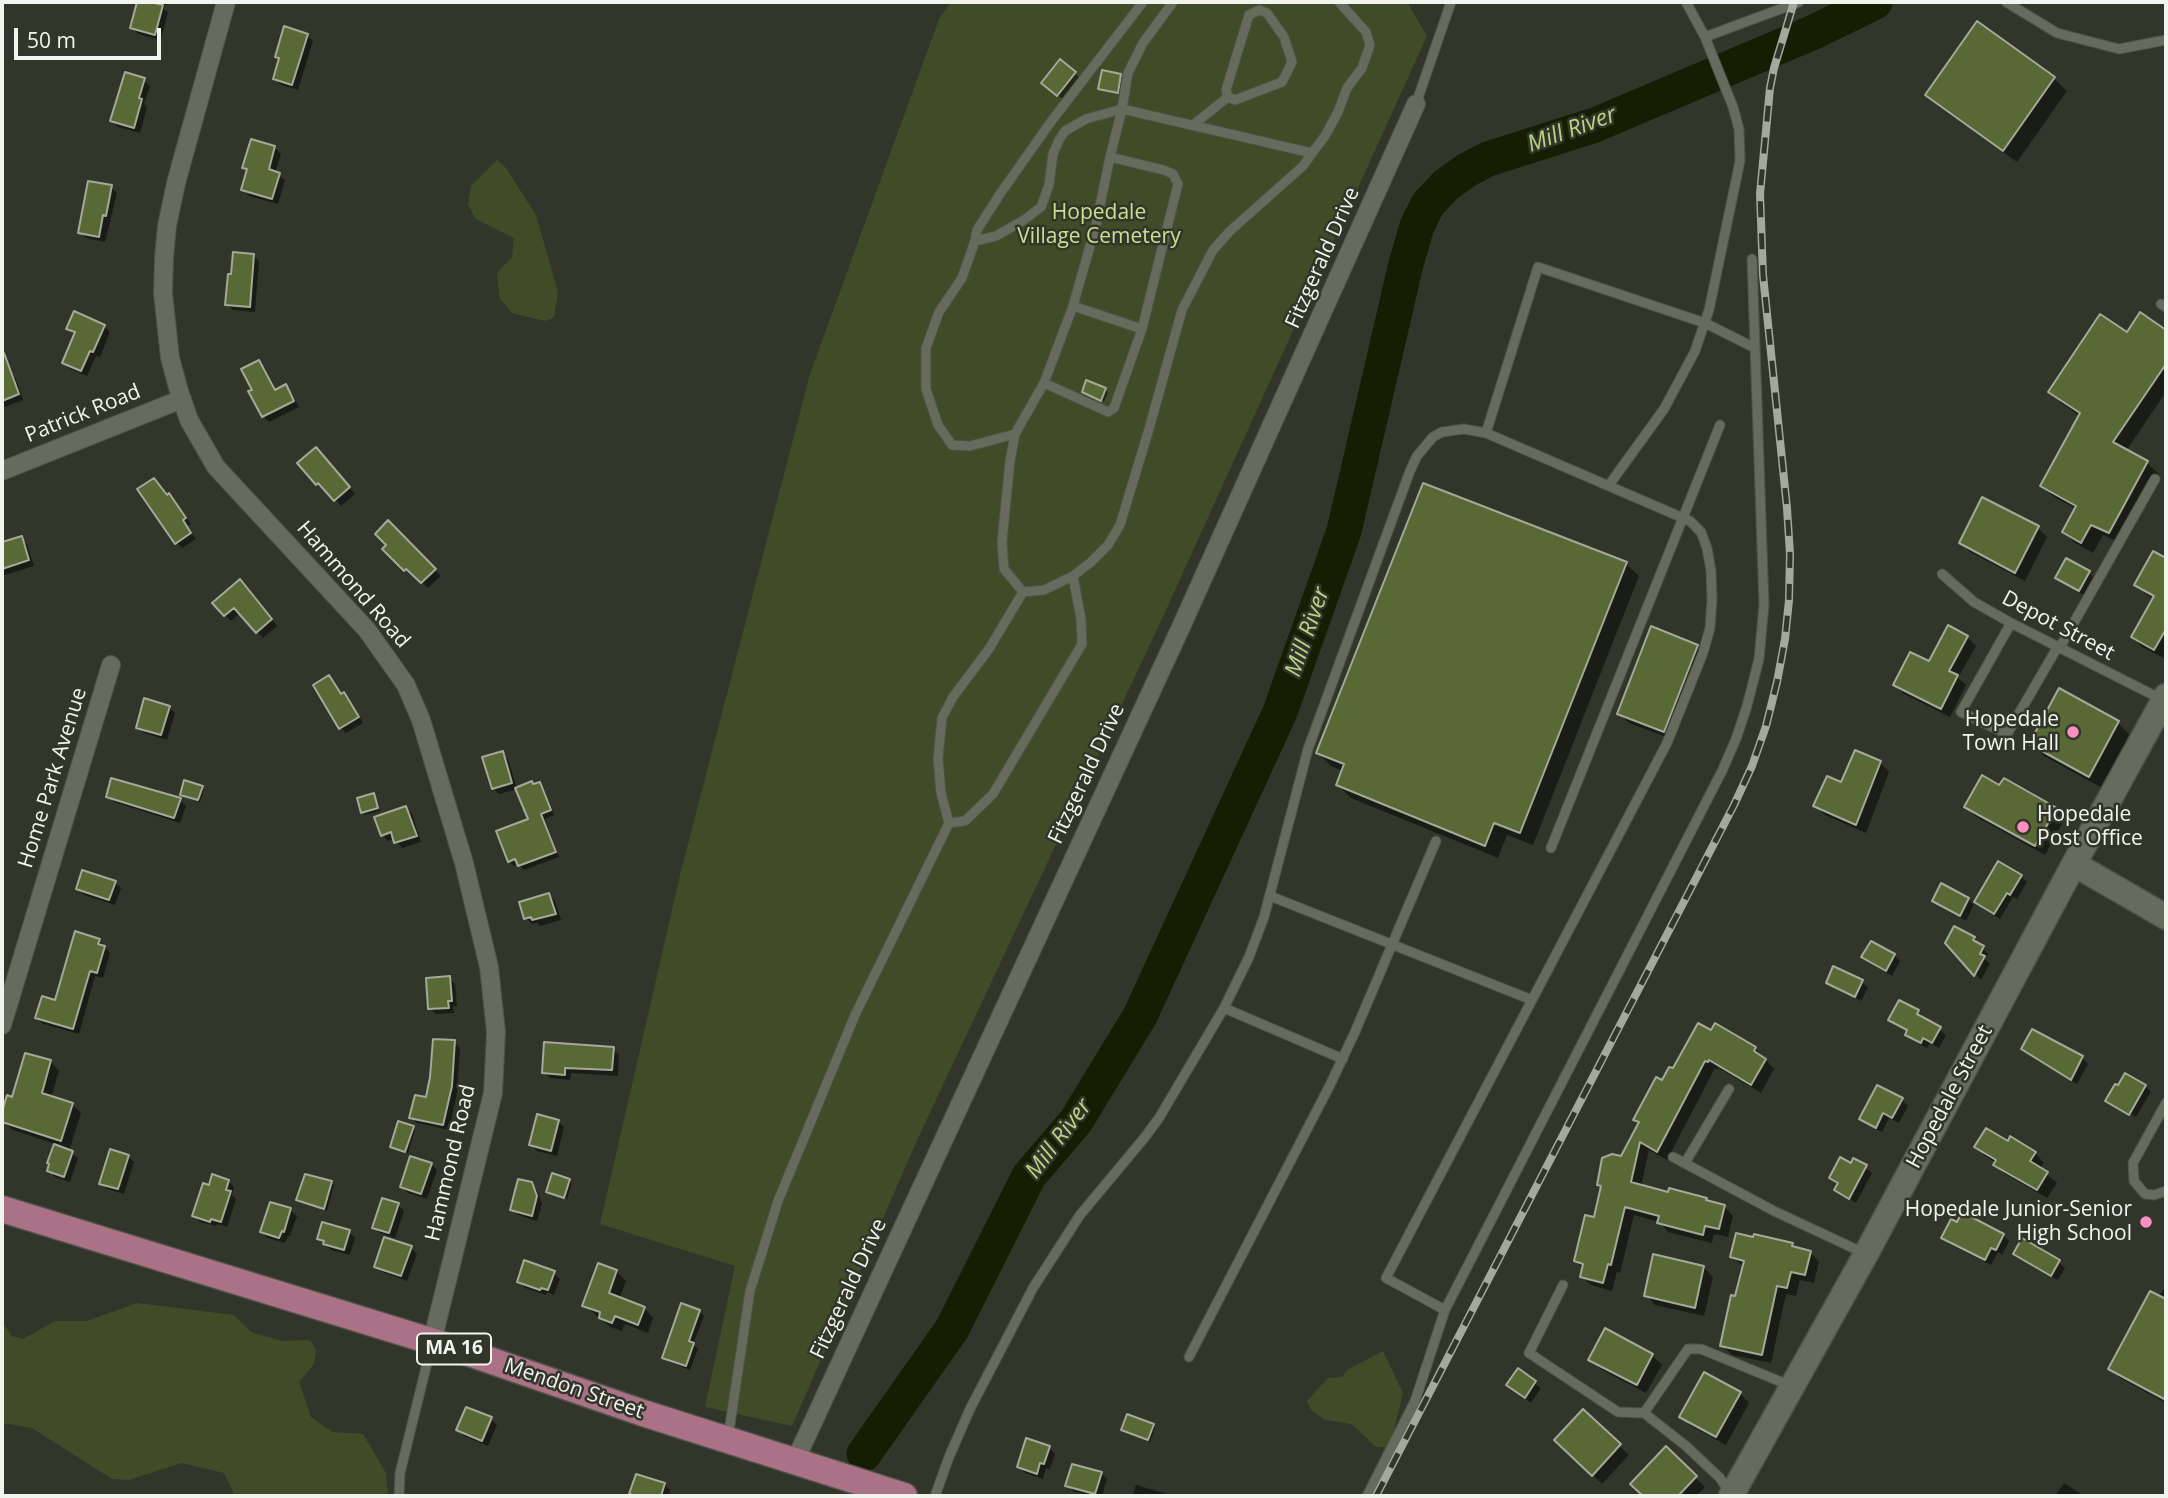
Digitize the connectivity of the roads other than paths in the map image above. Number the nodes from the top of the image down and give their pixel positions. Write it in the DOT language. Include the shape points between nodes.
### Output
graph roads {
  1 [pos="226,2"];
  2 [pos="1143,2"];
  3 [pos="1173,2"];
  4 [pos="1339,2"];
  5 [pos="1451,2"];
  6 [pos="1686,2"];
  7 [pos="1799,2"];
  8 [pos="2006,2"];
  9 [pos="1706,40"];
  10 [pos="2166,40"];
  11 [pos="1228,97"];
  12 [pos="1416,104"];
  13 [pos="1122,109"];
  14 [pos="1193,125"];
  15 [pos="1312,153"];
  16 [pos="1110,157"];
  17 [pos="975,241"];
  18 [pos="1752,260"];
  19 [pos="1073,306"];
  20 [pos="1705,323"];
  21 [pos="1142,329"];
  22 [pos="1755,348"];
  23 [pos="1044,383"];
  24 [pos="182,399"];
  25 [pos="1720,425"];
  26 [pos="1486,433"];
  27 [pos="1015,434"];
  28 [pos="2,471"];
  29 [pos="2155,479"];
  30 [pos="1609,485"];
  31 [pos="1683,517"];
  32 [pos="1942,574"];
  33 [pos="1073,576"];
  34 [pos="1023,592"];
  35 [pos="2011,623"];
  36 [pos="2058,648"];
  37 [pos="111,665"];
  38 [pos="2165,698"];
  39 [pos="949,823"];
  40 [pos="1436,841"];
  41 [pos="1551,848"];
  42 [pos="2074,864"];
  43 [pos="1270,896"];
  44 [pos="2166,918"];
  45 [pos="1392,944"];
  46 [pos="1532,1000"];
  47 [pos="1224,1008"];
  48 [pos="2,1025"];
  49 [pos="1343,1059"];
  50 [pos="1728,1089"];
  51 [pos="2166,1103"];
  52 [pos="1674,1157"];
  53 [pos="1685,1163"];
  54 [pos="2166,1191"];
  55 [pos="2,1209"];
  56 [pos="1866,1254"];
  57 [pos="1563,1285"];
  58 [pos="1445,1310"];
  59 [pos="432,1342"];
  60 [pos="1189,1357"];
  61 [pos="1792,1386"];
  62 [pos="1644,1413"];
  63 [pos="728,1439"];
  64 [pos="795,1461"];
  65 [pos="399,1496"];
  66 [pos="904,1496"];
  67 [pos="935,1496"];
  68 [pos="1367,1496"];
  69 [pos="1731,1496"];
  1 -- 24 [label="street, Hammond Road" via="166,236 163,293 170,358"];
  2 -- 17 [label="lane" via="1000,194"];
  3 -- 13 [label="lane" via="1128,73"];
  4 -- 15 [label="lane" via="1367,32 1370,45 1362,68"];
  5 -- 12 [label="lane"];
  6 -- 9 [label="lane"];
  7 -- 9 [label="lane"];
  8 -- 10 [label="lane" via="2057,33 2119,49"];
  9 -- 20 [label="lane" via="1739,129 1741,160"];
  11 -- 11 [label="lane" via="1235,100 1282,82 1292,62 1284,37 1267,13 1259,10 1250,15"];
  11 -- 14 [label="lane"];
  12 -- 64 [label="street, Fitzgerald Drive" via="1181,627"];
  13 -- 14 [label="lane"];
  13 -- 16 [label="lane"];
  13 -- 17 [label="lane" via="1086,119 1065,131 1054,154 1041,207 996,236"];
  14 -- 15 [label="lane"];
  15 -- 33 [label="lane" via="1213,250 1182,310 1119,525 1108,544"];
  16 -- 19 [label="lane"];
  16 -- 21 [label="lane" via="1164,170 1173,174 1178,184"];
  17 -- 27 [label="lane" via="962,278 939,312 926,348 926,388 937,425 952,444 970,446"];
  18 -- 22 [label="lane"];
  19 -- 21 [label="lane"];
  19 -- 23 [label="lane"];
  20 -- 22 [label="lane"];
  20 -- 26 [label="lane" via="1538,267"];
  20 -- 30 [label="lane" via="1672,395"];
  21 -- 23 [label="lane" via="1114,408 1108,412"];
  22 -- 58 [label="lane" via="1763,618 1757,667 1742,723 1722,771"];
  23 -- 27 [label="lane"];
  24 -- 28 [label="street, Patrick Road"];
  24 -- 59 [label="street, Hammond Road" via="216,467 367,630 406,685 464,863 489,967 496,1032 493,1093"];
  25 -- 31 [label="lane"];
  26 -- 30 [label="lane"];
  26 -- 43 [label="lane" via="1442,432 1417,456 1308,749"];
  27 -- 34 [label="lane" via="1002,542 1004,569"];
  29 -- 36 [label="lane"];
  30 -- 31 [label="lane"];
  31 -- 41 [label="lane"];
  31 -- 46 [label="lane" via="1701,533 1710,559 1711,615 1703,653 1667,743"];
  32 -- 35 [label="lane, Depot Street"];
  33 -- 34 [label="lane" via="1044,590"];
  33 -- 39 [label="lane" via="1082,644 993,794 965,821"];
  34 -- 39 [label="lane" via="942,718 938,758"];
  35 -- 36 [label="lane, Depot Street"];
  35 -- 36 [label="lane" via="1961,712 2007,734"];
  36 -- 38 [label="lane, Depot Street"];
  37 -- 48 [label="street, Home Park Avenue"];
  38 -- 42 [label="street, Hopedale Street"];
  39 -- 63 [label="lane" via="855,1015 778,1201 750,1291"];
  40 -- 45 [label="lane"];
  42 -- 44 [label="street"];
  42 -- 56 [label="street, Hopedale Street"];
  43 -- 45 [label="lane"];
  43 -- 47 [label="lane" via="1249,957"];
  45 -- 46 [label="lane"];
  45 -- 49 [label="lane"];
  46 -- 58 [label="lane" via="1386,1278"];
  47 -- 49 [label="lane"];
  47 -- 67 [label="lane" via="1159,1118 1080,1215 1033,1288 970,1409"];
  49 -- 60 [label="lane"];
  50 -- 53 [label="lane"];
  51 -- 54 [label="lane" via="2133,1163 2134,1181 2145,1194"];
  52 -- 53 [label="lane"];
  53 -- 56 [label="lane"];
  55 -- 59 [label="main road, Mendon Street / MA 16"];
  56 -- 61 [label="street, Hopedale Street"];
  57 -- 62 [label="lane" via="1529,1353 1618,1412"];
  58 -- 68 [label="lane" via="1415,1401"];
  59 -- 63 [label="main road, Mendon Street / MA 16"];
  59 -- 65 [label="lane" via="400,1473"];
  61 -- 62 [label="lane" via="1701,1349 1688,1349"];
  61 -- 69 [label="street, Hopedale Street"];
  62 -- 69 [label="lane" via="1720,1478"];
  63 -- 64 [label="main road, Mendon Street / MA 16"];
  64 -- 66 [label="main road, Mendon Street / MA 16"];
}
